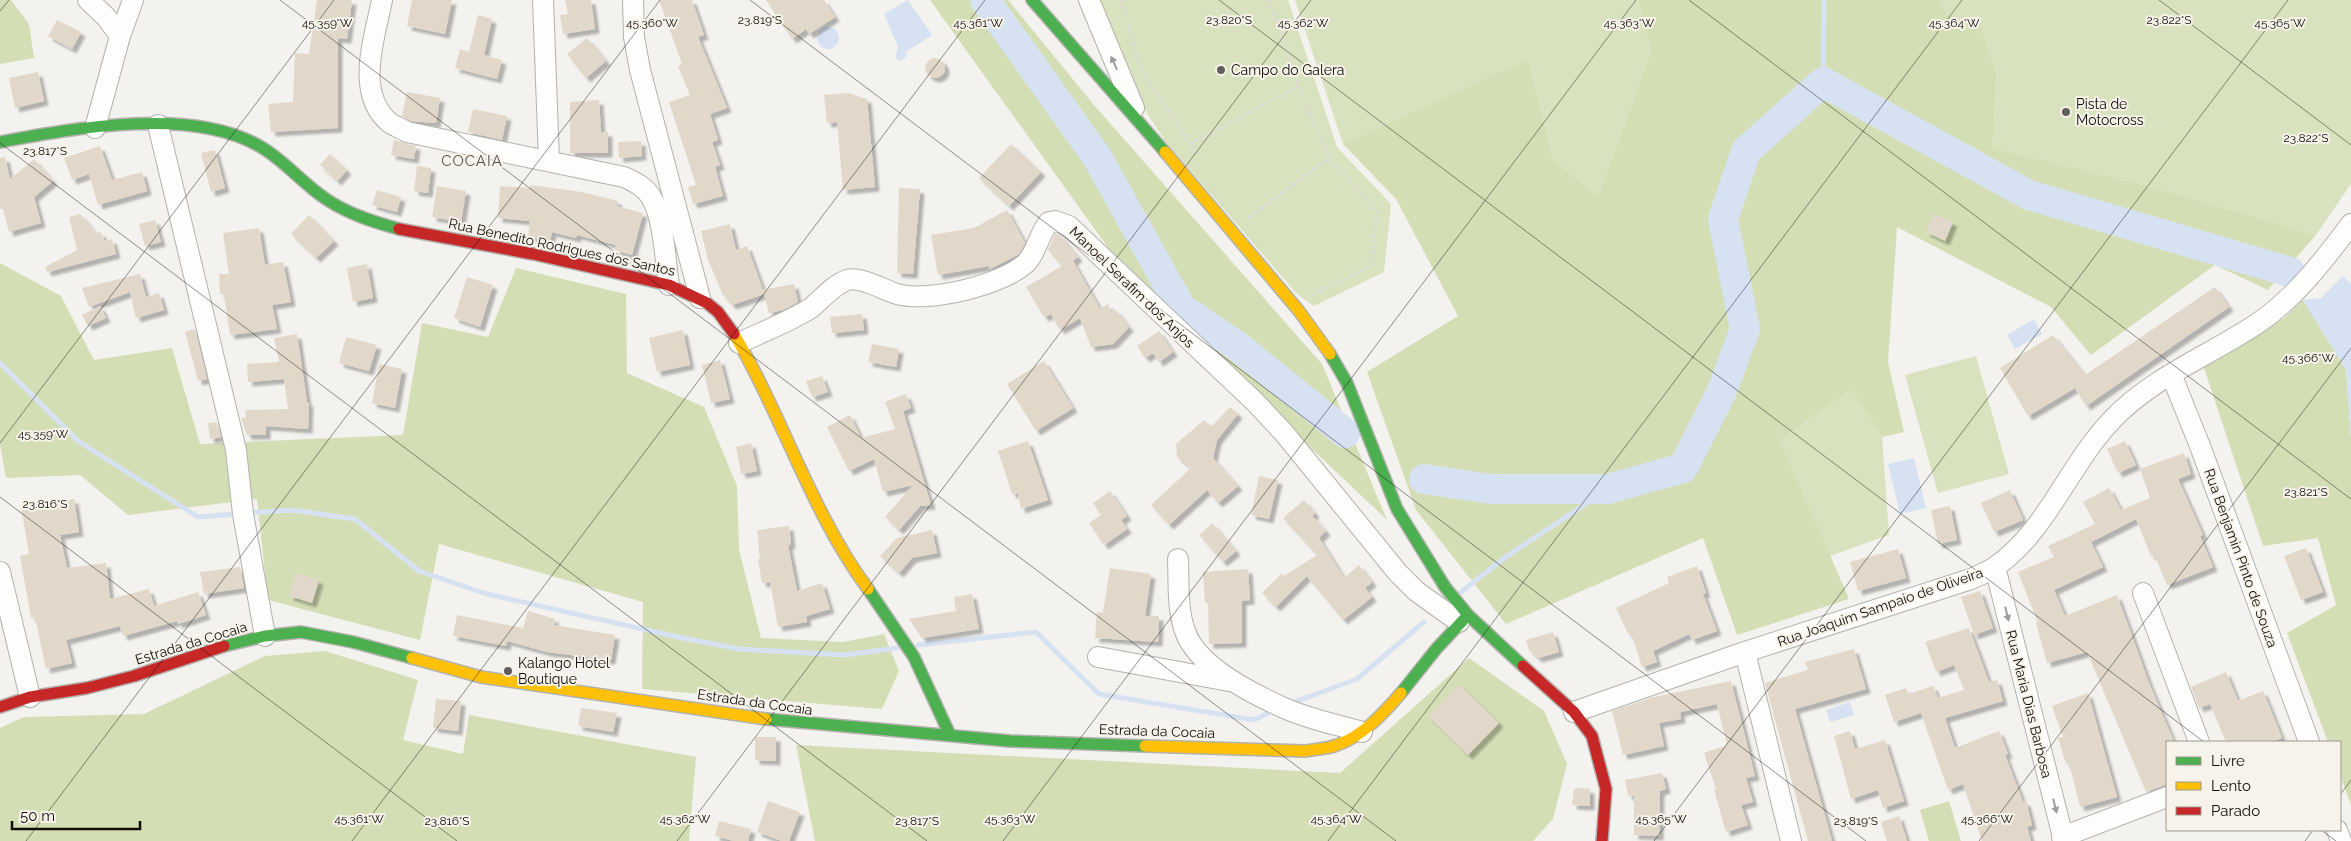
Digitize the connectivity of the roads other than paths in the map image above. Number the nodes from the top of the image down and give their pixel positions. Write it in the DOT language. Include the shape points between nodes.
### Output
graph roads {
  1 [pos="88,0"];
  2 [pos="133,0"];
  3 [pos="382,0"];
  4 [pos="543,0"];
  5 [pos="634,0"];
  6 [pos="1033,0"];
  7 [pos="1090,0"];
  8 [pos="120,36"];
  9 [pos="1141,124"];
  10 [pos="158,125"];
  11 [pos="95,128"];
  12 [pos="0,142"];
  13 [pos="549,160"];
  14 [pos="2351,224"];
  15 [pos="2342,249"];
  16 [pos="669,285"];
  17 [pos="700,298"];
  18 [pos="739,343"];
  19 [pos="2171,374"];
  20 [pos="1178,559"];
  21 [pos="1995,567"];
  22 [pos="0,572"];
  23 [pos="2142,593"];
  24 [pos="1463,619"];
  25 [pos="265,636"];
  26 [pos="1745,652"];
  27 [pos="1098,657"];
  28 [pos="1234,682"];
  29 [pos="30,697"];
  30 [pos="0,707"];
  31 [pos="1574,712"];
  32 [pos="1362,732"];
  33 [pos="950,735"];
  34 [pos="2199,741"];
  35 [pos="2309,741"];
  36 [pos="2166,797"];
  37 [pos="2063,839"];
  38 [pos="1602,841"];
  39 [pos="1791,841"];
  1 -- 8 [label="street"];
  2 -- 8 [label="street"];
  3 -- 13 [label="street" via="370,66 370,90 389,122 407,132"];
  4 -- 13 [label="street"];
  5 -- 17 [label="street" via="634,37 640,70"];
  6 -- 9 [label="street"];
  9 -- 7 [label="street, one-way"];
  8 -- 11 [label="street"];
  9 -- 24 [label="street" via="1299,311 1330,354 1347,383 1397,508"];
  10 -- 11 [label="street, Rua Benedito Rodrigues dos Santos"];
  10 -- 16 [label="street, Rua Benedito Rodrigues dos Santos" via="212,127 232,132 258,144 325,199 353,214 387,226 516,250"];
  10 -- 25 [label="street" via="236,450 243,514"];
  11 -- 12 [label="street, Rua Benedito Rodrigues dos Santos"];
  13 -- 16 [label="street" via="624,177 638,184 651,197 658,216"];
  14 -- 15 [label="street, Rua Joaquim Sampaio de Oliveira"];
  15 -- 19 [label="street, Rua Joaquim Sampaio de Oliveira" via="2270,314"];
  16 -- 17 [label="street, Rua Benedito Rodrigues dos Santos"];
  17 -- 18 [label="street, Rua Benedito Rodrigues dos Santos" via="718,312"];
  18 -- 24 [label="street, Manoel Serafim dos Anjos" via="810,308 847,280 858,279 880,290 906,297 931,297 1003,277 1028,260 1049,222 1062,222 1255,402 1416,591"];
  18 -- 33 [label="street, Rua Benedito Rodrigues dos Santos" via="777,413 835,538 908,646"];
  19 -- 21 [label="street, Rua Joaquim Sampaio de Oliveira" via="2109,422 2039,522"];
  19 -- 35 [label="street, Rua Benjamin Pinto de Souza"];
  20 -- 28 [label="street" via="1180,614 1185,632 1194,649"];
  21 -- 26 [label="street, Rua Joaquim Sampaio de Oliveira" via="1911,600"];
  21 -- 37 [label="street, Rua Maria Dias Barbosa, one-way"];
  22 -- 29 [label="street"];
  23 -- 34 [label="street"];
  24 -- 31 [label="street"];
  24 -- 32 [label="street, Estrada da Cocaia" via="1388,707"];
  25 -- 29 [label="street, Estrada da Cocaia" via="236,642 134,676"];
  25 -- 33 [label="street, Estrada da Cocaia" via="301,632 353,642 480,677 790,723"];
  26 -- 31 [label="street, Rua Joaquim Sampaio de Oliveira"];
  26 -- 39 [label="street"];
  27 -- 28 [label="street"];
  28 -- 32 [label="street" via="1282,707"];
  29 -- 30 [label="street, Estrada da Cocaia"];
  31 -- 38 [label="street" via="1592,736 1606,789"];
  32 -- 33 [label="street, Estrada da Cocaia" via="1342,744 1306,751 1010,741"];
  36 -- 37 [label="street"];
}
